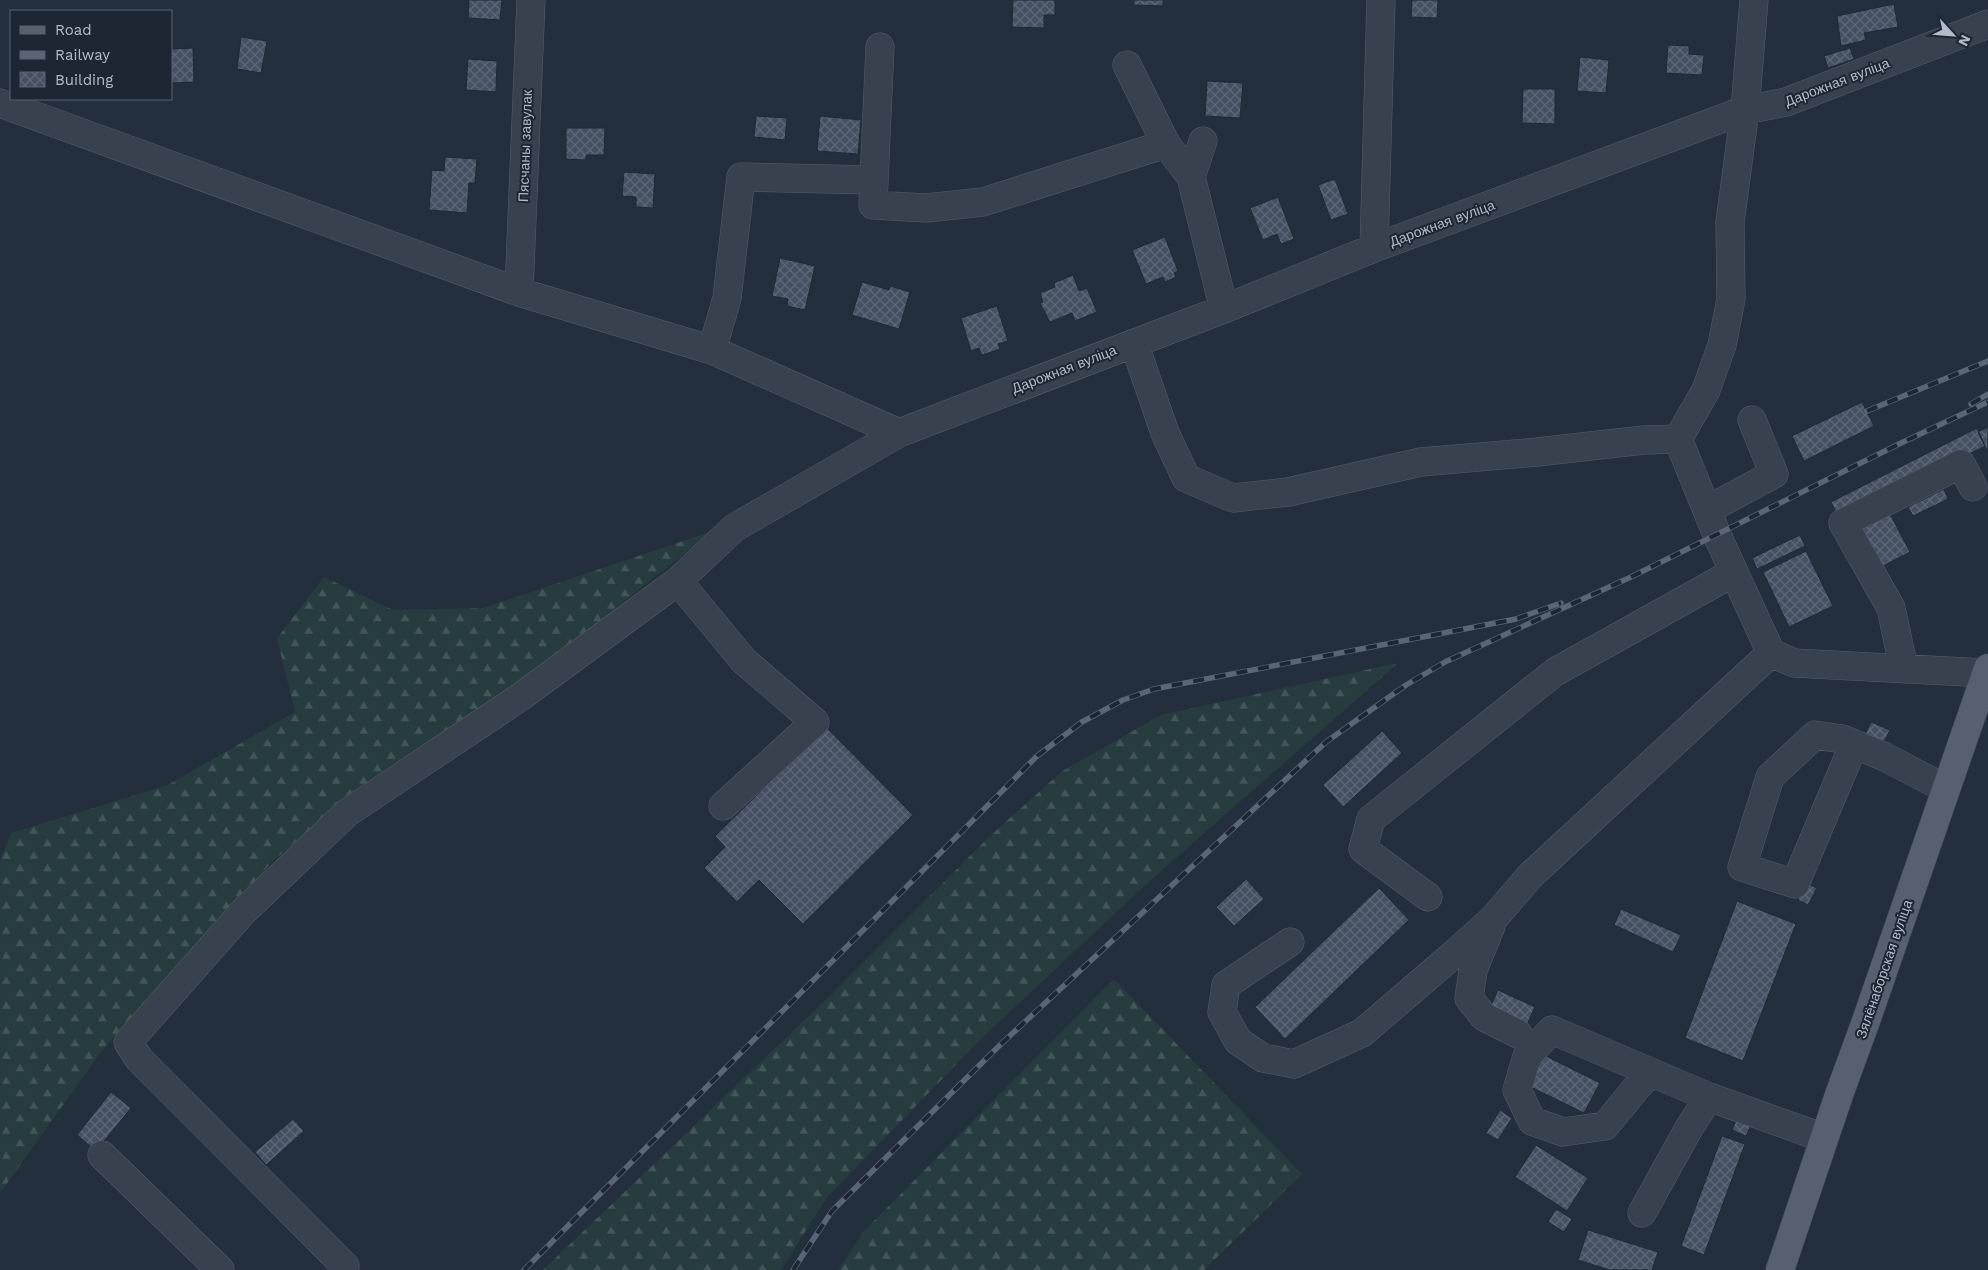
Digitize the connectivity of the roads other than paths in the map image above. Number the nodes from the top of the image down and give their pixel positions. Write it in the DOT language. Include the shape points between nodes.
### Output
graph roads {
  1 [pos="531,0"];
  2 [pos="1381,0"];
  3 [pos="1754,0"];
  4 [pos="1988,24"];
  5 [pos="880,47"];
  6 [pos="1127,65"];
  7 [pos="0,103"];
  8 [pos="1745,110"];
  9 [pos="1203,141"];
  10 [pos="1166,144"];
  11 [pos="1191,177"];
  12 [pos="874,180"];
  13 [pos="1374,248"];
  14 [pos="519,292"];
  15 [pos="1224,309"];
  16 [pos="1134,343"];
  17 [pos="712,350"];
  18 [pos="1752,420"];
  19 [pos="899,433"];
  20 [pos="1678,439"];
  21 [pos="1973,486"];
  22 [pos="1707,510"];
  23 [pos="1734,574"];
  24 [pos="678,580"];
  25 [pos="1771,653"];
  26 [pos="1904,669"];
  27 [pos="1987,670"];
  28 [pos="1854,744"];
  29 [pos="1946,789"];
  30 [pos="724,806"];
  31 [pos="1428,898"];
  32 [pos="1494,918"];
  33 [pos="1290,942"];
  34 [pos="1518,1034"];
  35 [pos="1652,1074"];
  36 [pos="1709,1097"];
  37 [pos="1824,1138"];
  38 [pos="102,1155"];
  39 [pos="1642,1213"];
  40 [pos="220,1270"];
  41 [pos="341,1270"];
  42 [pos="1780,1270"];
  1 -- 14 [label="street, Пясчаны завулак"];
  2 -- 13 [label="street"];
  3 -- 8 [label="street"];
  4 -- 8 [label="street, Дарожная вуліца" via="1786,102"];
  5 -- 12 [label="street"];
  6 -- 10 [label="street"];
  7 -- 14 [label="street"];
  8 -- 13 [label="street, Дарожная вуліца"];
  8 -- 20 [label="street" via="1730,222 1731,299 1722,345 1706,390"];
  9 -- 11 [label="street"];
  10 -- 11 [label="street"];
  10 -- 12 [label="street" via="984,202 926,208 873,205"];
  11 -- 15 [label="street"];
  12 -- 17 [label="street" via="741,177 727,298"];
  13 -- 15 [label="street, Дарожная вуліца"];
  14 -- 17 [label="street"];
  15 -- 16 [label="street, Дарожная вуліца"];
  16 -- 19 [label="street, Дарожная вуліца"];
  16 -- 20 [label="street" via="1165,434 1186,478 1233,498 1288,492 1421,462"];
  17 -- 19 [label="street"];
  18 -- 22 [label="street" via="1774,474"];
  19 -- 24 [label="street, Дарожная вуліца" via="734,528"];
  20 -- 22 [label="street"];
  21 -- 26 [label="street" via="1961,464 1843,523 1891,608"];
  22 -- 23 [label="street"];
  23 -- 25 [label="street"];
  23 -- 31 [label="street" via="1555,672 1371,819 1363,849"];
  24 -- 30 [label="street" via="744,661 815,722"];
  24 -- 41 [label="street, Дарожная вуліца" via="519,698 347,813 243,912 128,1042 139,1059 344,1266"];
  25 -- 26 [label="street" via="1794,663"];
  25 -- 32 [label="street" via="1531,875"];
  26 -- 27 [label="street"];
  27 -- 29 [label="main road, Зялёнаборская вуліца"];
  28 -- 28 [label="street" via="1815,735 1770,777 1742,867 1795,884"];
  28 -- 29 [label="street"];
  29 -- 37 [label="main road, Зялёнаборская вуліца"];
  32 -- 33 [label="street" via="1362,1033 1294,1064 1263,1058 1238,1041 1222,1012 1226,985"];
  32 -- 34 [label="street" via="1473,970 1470,998 1484,1017"];
  35 -- 35 [label="street" via="1552,1030 1527,1056 1517,1090 1532,1121 1563,1132 1605,1126 1642,1081"];
  35 -- 36 [label="street"];
  36 -- 37 [label="street"];
  36 -- 39 [label="street" via="1688,1128"];
  37 -- 42 [label="main road, Зялёнаборская вуліца"];
  38 -- 40 [label="street"];
}
